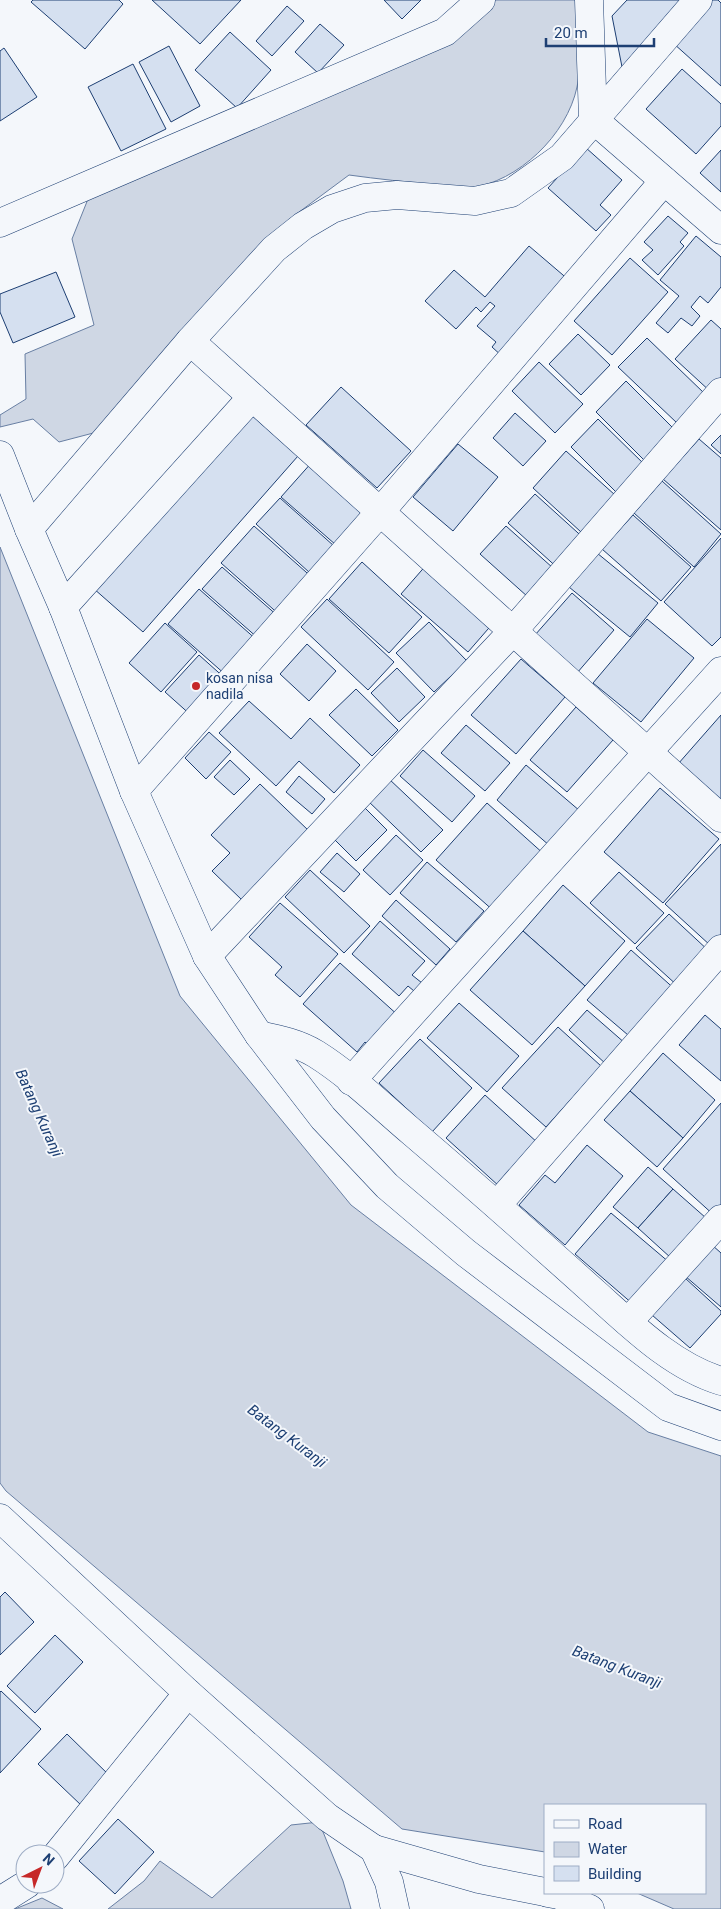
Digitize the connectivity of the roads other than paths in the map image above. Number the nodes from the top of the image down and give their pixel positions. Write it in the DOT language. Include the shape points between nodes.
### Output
graph roads {
  1 [pos="480,0"];
  2 [pos="589,0"];
  3 [pos="698,0"];
  4 [pos="593,119"];
  5 [pos="664,181"];
  6 [pos="0,223"];
  7 [pos="721,230"];
  8 [pos="190,341"];
  9 [pos="721,392"];
  10 [pos="252,397"];
  11 [pos="0,455"];
  12 [pos="380,512"];
  13 [pos="29,529"];
  14 [pos="63,607"];
  15 [pos="512,632"];
  16 [pos="721,671"];
  17 [pos="647,752"];
  18 [pos="134,790"];
  19 [pos="721,818"];
  20 [pos="721,949"];
  21 [pos="207,956"];
  22 [pos="259,1035"];
  23 [pos="351,1080"];
  24 [pos="497,1205"];
  25 [pos="721,1220"];
  26 [pos="628,1322"];
  27 [pos="721,1381"];
  28 [pos="721,1426"];
  29 [pos="0,1518"];
  30 [pos="188,1693"];
  31 [pos="65,1845"];
  32 [pos="374,1849"];
  33 [pos="15,1892"];
  34 [pos="544,1892"];
  35 [pos="555,1894"];
  36 [pos="0,1901"];
  37 [pos="395,1909"];
  38 [pos="590,1909"];
  1 -- 6 [label="street" via="445,32"];
  2 -- 4 [label="street"];
  3 -- 4 [label="street"];
  4 -- 5 [label="street"];
  4 -- 8 [label="street" via="562,157 511,193 475,201 398,195 365,198 332,209 274,249"];
  5 -- 7 [label="street"];
  5 -- 12 [label="street"];
  8 -- 10 [label="street"];
  8 -- 13 [label="street"];
  9 -- 15 [label="street"];
  10 -- 12 [label="street"];
  10 -- 14 [label="street"];
  11 -- 13 [label="street"];
  12 -- 15 [label="street"];
  12 -- 18 [label="street"];
  13 -- 14 [label="street"];
  14 -- 18 [label="street"];
  15 -- 17 [label="street"];
  15 -- 21 [label="street"];
  16 -- 17 [label="street"];
  17 -- 19 [label="street"];
  17 -- 23 [label="street"];
  18 -- 21 [label="street"];
  20 -- 24 [label="street"];
  21 -- 22 [label="street"];
  22 -- 23 [label="street" via="291,1042 315,1054"];
  22 -- 28 [label="street" via="336,1132 387,1186 459,1247 668,1407"];
  23 -- 24 [label="street"];
  24 -- 26 [label="street"];
  25 -- 26 [label="street"];
  26 -- 27 [label="street" via="673,1357"];
  29 -- 30 [label="street"];
  30 -- 31 [label="street"];
  30 -- 32 [label="street" via="327,1817"];
  32 -- 34 [label="street" via="479,1879"];
  32 -- 37 [label="street" via="389,1882"];
  33 -- 36 [label="street"];
  35 -- 38 [label="street"];
}
